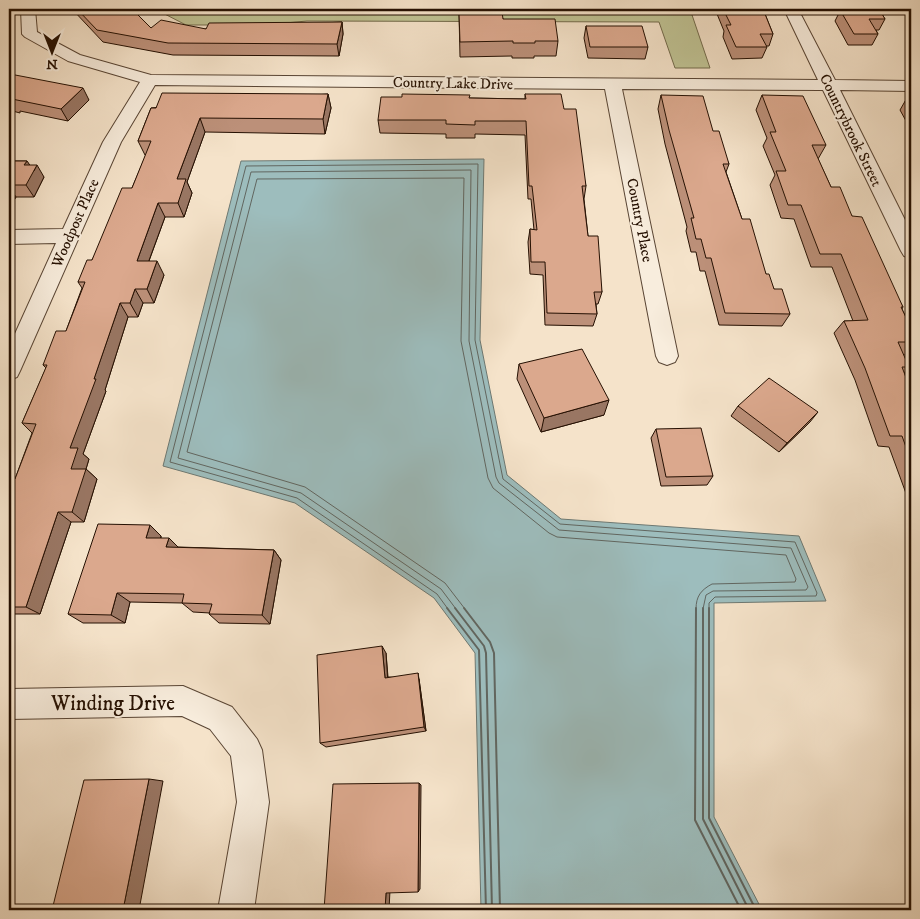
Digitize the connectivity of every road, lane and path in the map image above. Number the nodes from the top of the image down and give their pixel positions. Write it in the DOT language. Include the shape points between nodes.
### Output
graph roads {
  1 [pos="28,9"];
  2 [pos="791,9"];
  3 [pos="150,80"];
  4 [pos="613,85"];
  5 [pos="829,85"];
  6 [pos="911,86"];
  7 [pos="9,236"];
  8 [pos="69,236"];
  9 [pos="911,251"];
  10 [pos="667,356"];
  11 [pos="9,371"];
  12 [pos="9,704"];
  13 [pos="236,910"];
  1 -- 3 [label="street, Country Lake Drive" via="30,34 74,58"];
  2 -- 5 [label="street, Countrybrook Street"];
  3 -- 4 [label="street, Country Lake Drive"];
  3 -- 8 [label="street, Woodpost Place" via="112,142"];
  4 -- 5 [label="street, Country Lake Drive"];
  4 -- 10 [label="street, Country Place"];
  5 -- 6 [label="street, Country Lake Drive"];
  5 -- 9 [label="street, Countrybrook Street"];
  7 -- 8 [label="street"];
  8 -- 11 [label="street, Woodpost Place"];
  12 -- 13 [label="street, Winding Drive" via="183,701 221,718 246,750 254,802"];
}
